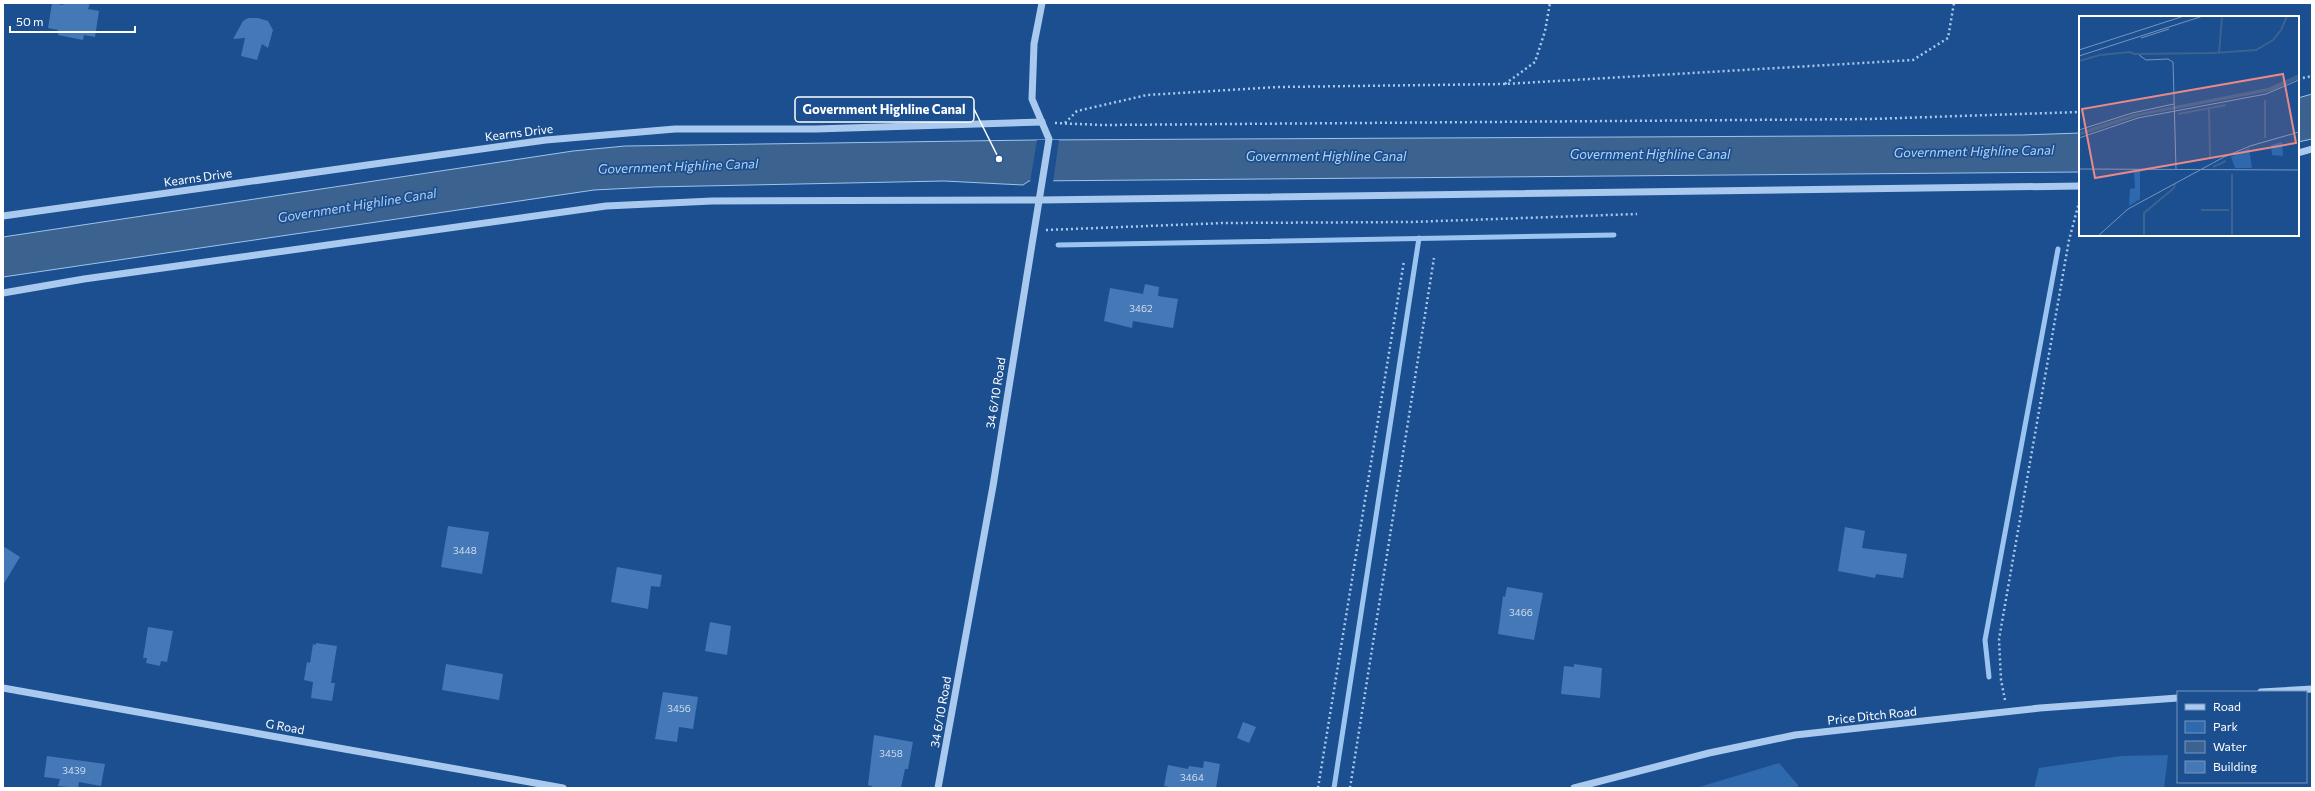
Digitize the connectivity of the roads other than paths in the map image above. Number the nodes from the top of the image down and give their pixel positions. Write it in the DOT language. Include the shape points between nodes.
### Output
graph roads {
  1 [pos="1042,3"];
  2 [pos="1042,122"];
  3 [pos="2312,149"];
  4 [pos="2299,153"];
  5 [pos="2079,186"];
  6 [pos="1040,200"];
  7 [pos="3,216"];
  8 [pos="3,292"];
  9 [pos="3,688"];
  10 [pos="2312,689"];
  11 [pos="2277,691"];
  12 [pos="2177,698"];
  13 [pos="563,788"];
  14 [pos="938,788"];
  15 [pos="1574,788"];
  1 -- 2 [label="street, 34 6/10 Road" via="1034,44 1032,99"];
  2 -- 6 [label="street, 34 6/10 Road" via="1049,139"];
  2 -- 7 [label="street, Kearns Drive" via="816,129 675,130 546,140"];
  3 -- 4 [label="street"];
  5 -- 6 [label="street"];
  6 -- 8 [label="street" via="712,201 606,206"];
  6 -- 14 [label="street, 34 6/10 Road" via="993,486"];
  9 -- 13 [label="street, G Road"];
  10 -- 11 [label="street"];
  12 -- 15 [label="street, Price Ditch Road" via="2008,712 1795,735 1709,753"];
}
